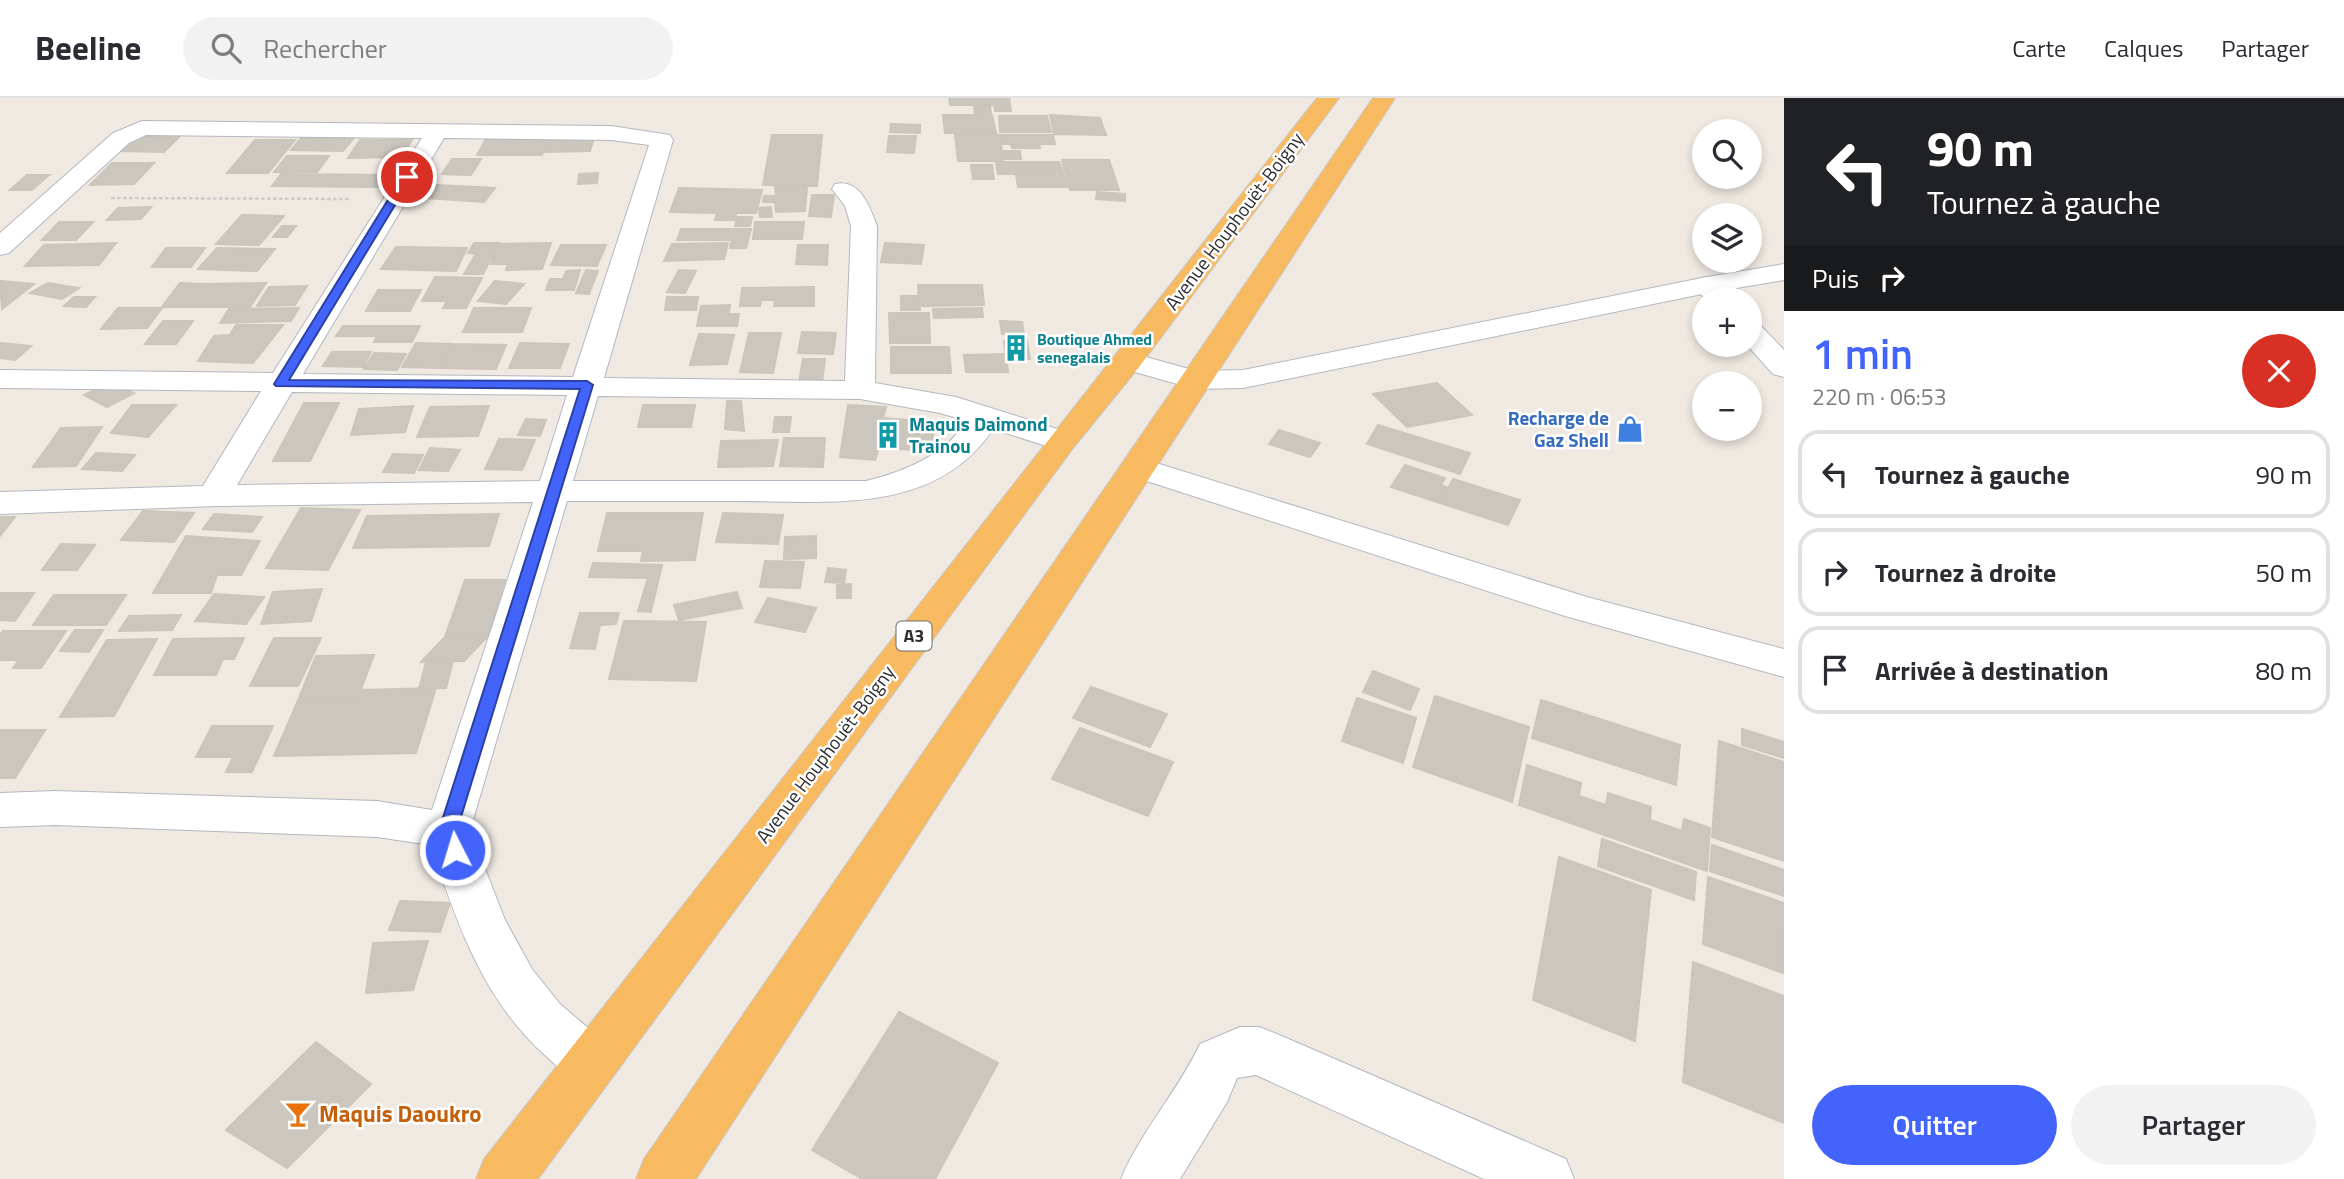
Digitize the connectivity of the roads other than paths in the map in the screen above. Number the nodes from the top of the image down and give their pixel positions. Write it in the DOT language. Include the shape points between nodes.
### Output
graph roads {
  1 [pos="1328,98"];
  2 [pos="1384,98"];
  3 [pos="436,132"];
  4 [pos="844,189"];
  5 [pos="0,247"];
  6 [pos="1784,272"];
  7 [pos="1731,287"];
  8 [pos="1692,296"];
  9 [pos="1762,344"];
  10 [pos="1128,360"];
  11 [pos="1784,368"];
  12 [pos="0,379"];
  13 [pos="1195,380"];
  14 [pos="280,384"];
  15 [pos="587,385"];
  16 [pos="860,390"];
  17 [pos="986,416"];
  18 [pos="1062,441"];
  19 [pos="1137,467"];
  20 [pos="553,490"];
  21 [pos="215,494"];
  22 [pos="0,503"];
  23 [pos="1784,663"];
  24 [pos="0,810"];
  25 [pos="448,830"];
  26 [pos="591,1063"];
  27 [pos="504,1179"];
  28 [pos="664,1179"];
  29 [pos="1149,1179"];
  30 [pos="1546,1179"];
  1 -- 10 [label="highway, Avenue Houphouët-Boigny / A3"];
  2 -- 13 [label="highway"];
  3 -- 5 [label="street" via="142,128 121,138"];
  3 -- 14 [label="street"];
  3 -- 15 [label="street" via="611,134 662,140"];
  4 -- 16 [label="street" via="857,205 864,226"];
  6 -- 7 [label="street"];
  8 -- 13 [label="street" via="1243,379"];
  9 -- 11 [label="street"];
  10 -- 13 [label="street"];
  10 -- 18 [label="highway, Avenue Houphouët-Boigny / A3"];
  12 -- 14 [label="street"];
  13 -- 19 [label="highway"];
  14 -- 15 [label="street"];
  14 -- 21 [label="street"];
  15 -- 16 [label="street"];
  15 -- 20 [label="street"];
  16 -- 17 [label="street" via="909,396"];
  17 -- 18 [label="street"];
  17 -- 20 [label="street" via="972,439 946,463 905,483 866,491"];
  18 -- 26 [label="highway, Avenue Houphouët-Boigny / A3"];
  19 -- 23 [label="street" via="1578,607"];
  19 -- 28 [label="highway"];
  20 -- 21 [label="street"];
  20 -- 25 [label="street"];
  21 -- 22 [label="street"];
  24 -- 25 [label="street" via="377,819"];
  25 -- 26 [label="street" via="497,956 530,1007"];
  26 -- 27 [label="highway, Avenue Houphouët-Boigny / A3"];
  29 -- 30 [label="street" via="1218,1061 1240,1051 1259,1051 1283,1060"];
}
